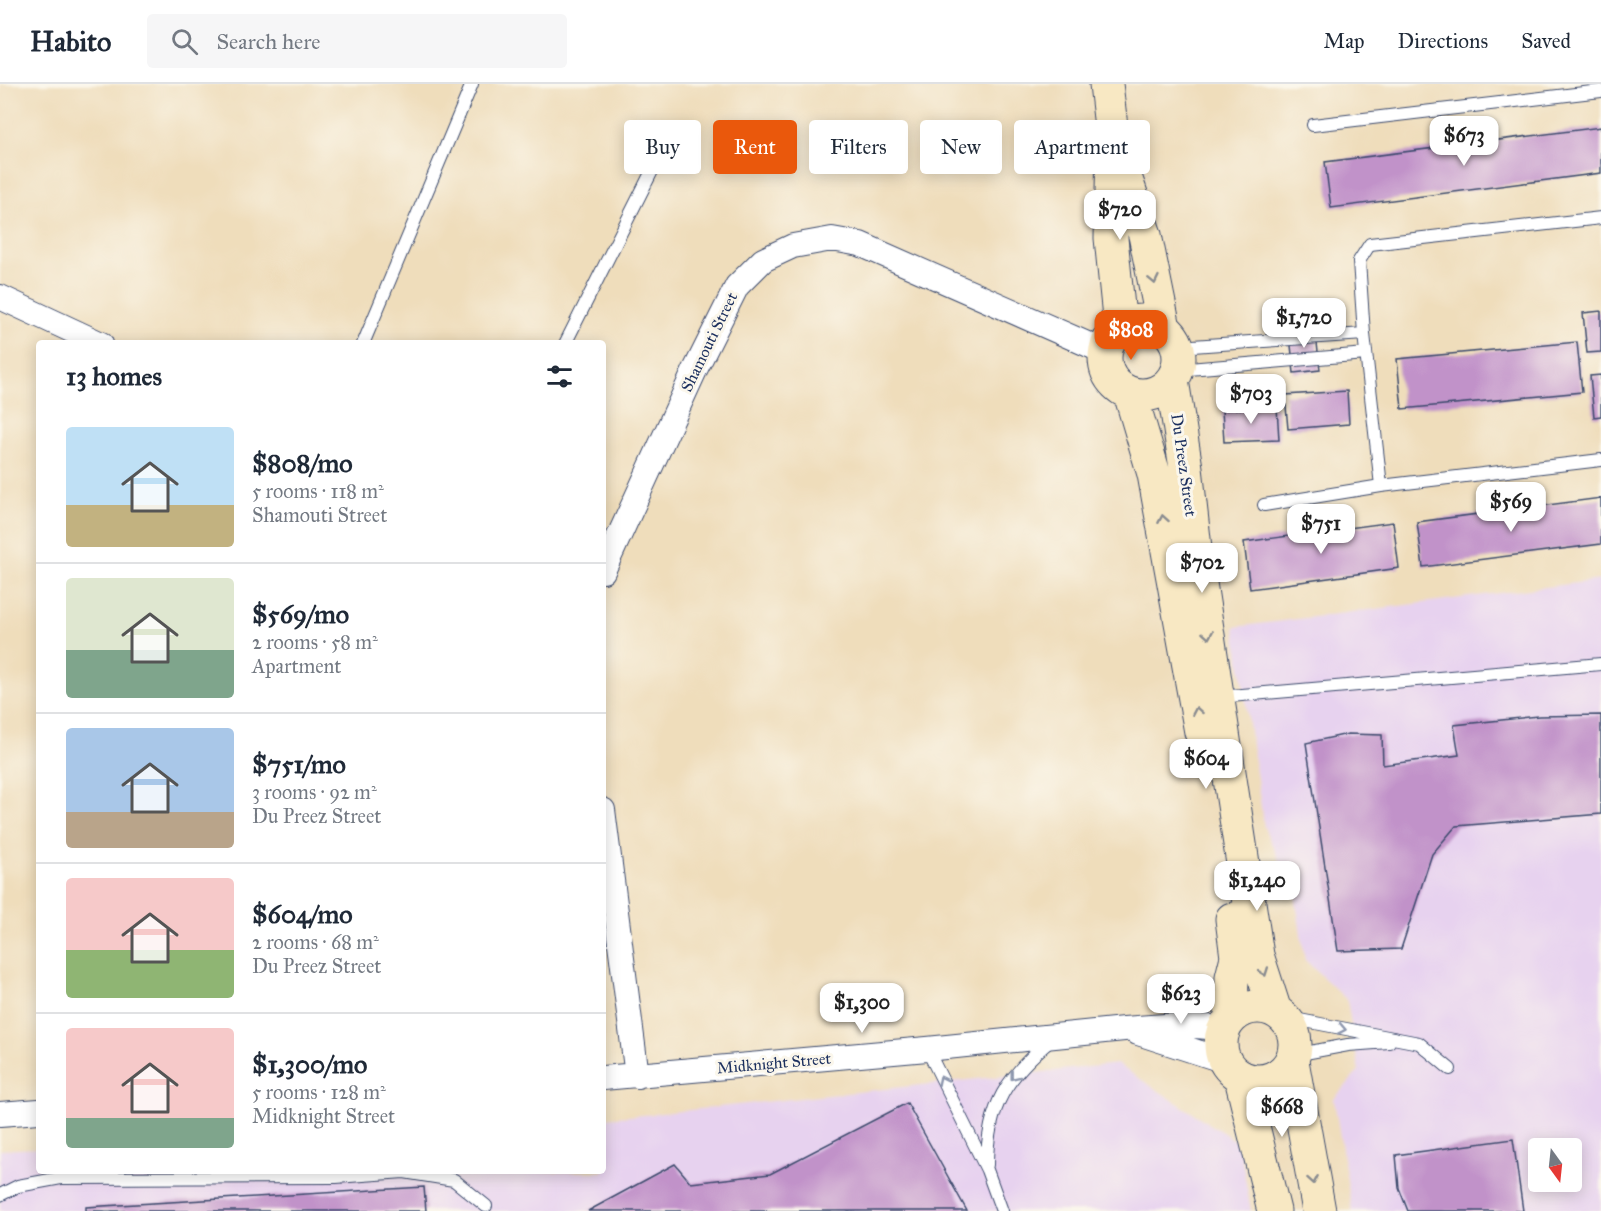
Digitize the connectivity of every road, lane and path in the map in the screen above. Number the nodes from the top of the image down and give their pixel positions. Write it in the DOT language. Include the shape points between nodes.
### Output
graph roads {
  1 [pos="472,84"];
  2 [pos="1106,84"];
  3 [pos="1601,91"];
  4 [pos="1110,120"];
  5 [pos="1313,125"];
  6 [pos="650,174"];
  7 [pos="1112,174"];
  8 [pos="1124,174"];
  9 [pos="1601,218"];
  10 [pos="0,297"];
  11 [pos="1364,334"];
  12 [pos="92,340"];
  13 [pos="365,340"];
  14 [pos="567,340"];
  15 [pos="1113,340"];
  16 [pos="1274,341"];
  17 [pos="1366,354"];
  18 [pos="1173,356"];
  19 [pos="1276,361"];
  20 [pos="1130,393"];
  21 [pos="1601,460"];
  22 [pos="1381,486"];
  23 [pos="1264,505"];
  24 [pos="606,564"];
  25 [pos="1601,664"];
  26 [pos="1218,698"];
  27 [pos="606,833"];
  28 [pos="1280,1014"];
  29 [pos="1228,1023"];
  30 [pos="1124,1029"];
  31 [pos="1056,1036"];
  32 [pos="1405,1041"];
  33 [pos="927,1049"];
  34 [pos="1293,1058"];
  35 [pos="1450,1069"];
  36 [pos="1233,1070"];
  37 [pos="637,1076"];
  38 [pos="606,1078"];
  39 [pos="36,1111"];
  40 [pos="0,1114"];
  41 [pos="987,1170"];
  42 [pos="377,1174"];
  43 [pos="416,1174"];
  44 [pos="0,1195"];
  45 [pos="486,1206"];
  46 [pos="1002,1211"];
  47 [pos="1274,1211"];
  48 [pos="1319,1211"];
  1 -- 13 [label="lane"];
  2 -- 4 [label="street, Du Preez Street"];
  3 -- 5 [label="lane"];
  6 -- 14 [label="lane"];
  7 -- 15 [label="street, Du Preez Street"];
  8 -- 18 [label="street, Du Preez Street, one-way" via="1145,235"];
  9 -- 11 [label="lane" via="1370,243 1359,261"];
  10 -- 12 [label="street"];
  11 -- 16 [label="lane"];
  11 -- 17 [label="lane"];
  15 -- 18 [label="street" via="1131,322 1154,323"];
  15 -- 20 [label="street" via="1106,368 1111,379"];
  15 -- 24 [label="street, Shamouti Street" via="860,244 832,239 793,246 763,260 737,286"];
  16 -- 18 [label="lane"];
  16 -- 19 [label="lane"];
  17 -- 19 [label="lane"];
  17 -- 22 [label="lane"];
  18 -- 19 [label="lane"];
  18 -- 20 [label="street" via="1163,388 1141,395"];
  18 -- 26 [label="street, Du Preez Street, one-way"];
  29 -- 20 [label="street, Du Preez Street, one-way" via="1238,957 1154,474"];
  21 -- 22 [label="lane"];
  22 -- 23 [label="lane"];
  25 -- 26 [label="lane"];
  26 -- 28 [label="street, Du Preez Street, one-way" via="1257,955"];
  27 -- 37 [label="street"];
  28 -- 29 [label="street" via="1252,1007"];
  28 -- 32 [label="lane, one-way"];
  28 -- 34 [label="street" via="1295,1035"];
  29 -- 30 [label="street, Midknight Street"];
  29 -- 36 [label="street" via="1221,1050"];
  30 -- 31 [label="street, Midknight Street"];
  30 -- 36 [label="street, Midknight Street"];
  31 -- 33 [label="street, Midknight Street"];
  31 -- 41 [label="lane, one-way" via="1026,1060 999,1099 987,1147"];
  32 -- 34 [label="lane" via="1348,1045"];
  32 -- 35 [label="lane" via="1419,1043"];
  33 -- 37 [label="street, Midknight Street"];
  41 -- 33 [label="lane, one-way"];
  34 -- 36 [label="street" via="1285,1071 1264,1081 1252,1081"];
  34 -- 48 [label="street, one-way"];
  36 -- 47 [label="street"];
  37 -- 38 [label="street, Midknight Street"];
  39 -- 40 [label="street"];
  41 -- 46 [label="lane"];
  42 -- 44 [label="lane" via="61,1178 18,1186"];
  43 -- 45 [label="lane" via="454,1180"];
}
